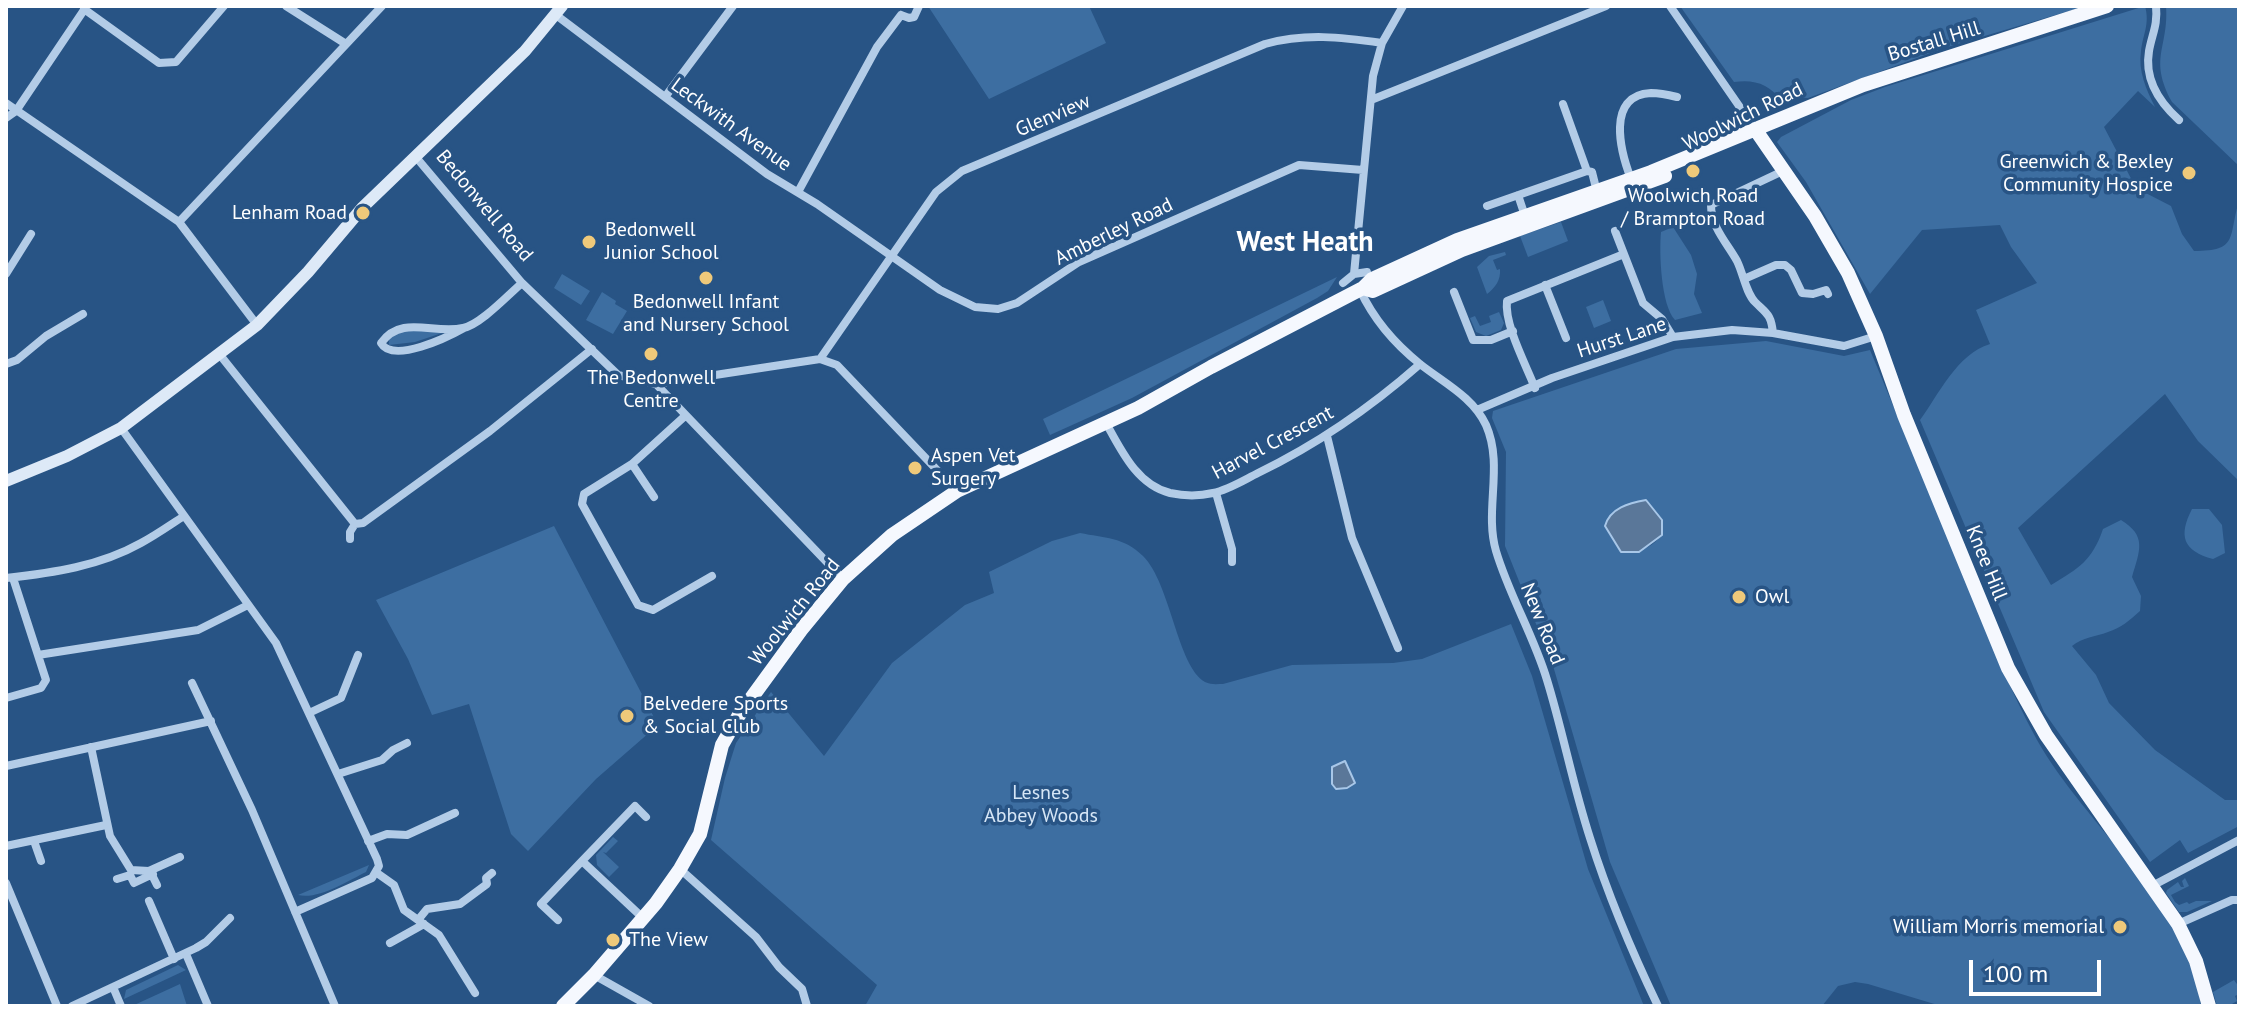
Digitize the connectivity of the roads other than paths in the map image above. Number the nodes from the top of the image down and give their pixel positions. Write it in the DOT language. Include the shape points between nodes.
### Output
graph roads {
  1 [pos="224,6"];
  2 [pos="286,6"];
  3 [pos="382,6"];
  4 [pos="733,6"];
  5 [pos="919,6"];
  6 [pos="1403,6"];
  7 [pos="1606,6"];
  8 [pos="1670,6"];
  9 [pos="2107,6"];
  10 [pos="2156,6"];
  11 [pos="85,8"];
  12 [pos="559,10"];
  13 [pos="899,10"];
  14 [pos="1382,43"];
  15 [pos="346,44"];
  16 [pos="665,97"];
  17 [pos="1677,97"];
  18 [pos="1371,100"];
  19 [pos="6,103"];
  20 [pos="1819,103"];
  21 [pos="1563,104"];
  22 [pos="16,111"];
  23 [pos="6,118"];
  24 [pos="2179,120"];
  25 [pos="1757,132"];
  26 [pos="414,155"];
  27 [pos="1363,170"];
  28 [pos="1783,171"];
  29 [pos="1582,173"];
  30 [pos="1631,179"];
  31 [pos="798,192"];
  32 [pos="1597,192"];
  33 [pos="1518,195"];
  34 [pos="1487,206"];
  35 [pos="1525,216"];
  36 [pos="179,222"];
  37 [pos="1615,231"];
  38 [pos="31,234"];
  39 [pos="1624,254"];
  40 [pos="892,256"];
  41 [pos="1367,272"];
  42 [pos="6,274"];
  43 [pos="1354,274"];
  44 [pos="1744,279"];
  45 [pos="522,283"];
  46 [pos="1343,283"];
  47 [pos="1545,285"];
  48 [pos="1362,289"];
  49 [pos="1454,292"];
  50 [pos="1828,294"];
  51 [pos="83,314"];
  52 [pos="257,325"];
  53 [pos="464,328"];
  54 [pos="1513,331"];
  55 [pos="1773,333"];
  56 [pos="1876,336"];
  57 [pos="1673,337"];
  58 [pos="1566,338"];
  59 [pos="592,349"];
  60 [pos="220,355"];
  61 [pos="820,359"];
  62 [pos="6,364"];
  63 [pos="1420,364"];
  64 [pos="656,384"];
  65 [pos="1535,388"];
  66 [pos="1477,410"];
  67 [pos="685,416"];
  68 [pos="1106,423"];
  69 [pos="121,428"];
  70 [pos="1327,436"];
  71 [pos="632,464"];
  72 [pos="6,481"];
  73 [pos="957,491"];
  74 [pos="1216,493"];
  75 [pos="654,497"];
  76 [pos="184,516"];
  77 [pos="355,524"];
  78 [pos="350,539"];
  79 [pos="1232,562"];
  80 [pos="712,576"];
  81 [pos="10,578"];
  82 [pos="843,579"];
  83 [pos="248,605"];
  84 [pos="1398,648"];
  85 [pos="38,655"];
  86 [pos="358,655"];
  87 [pos="192,683"];
  88 [pos="6,698"];
  89 [pos="309,713"];
  90 [pos="211,721"];
  91 [pos="407,743"];
  92 [pos="91,747"];
  93 [pos="6,766"];
  94 [pos="338,774"];
  95 [pos="455,813"];
  96 [pos="646,817"];
  97 [pos="106,825"];
  98 [pos="2239,840"];
  99 [pos="34,841"];
  100 [pos="368,841"];
  101 [pos="6,846"];
  102 [pos="180,857"];
  103 [pos="41,861"];
  104 [pos="582,861"];
  105 [pos="680,869"];
  106 [pos="151,872"];
  107 [pos="377,873"];
  108 [pos="492,873"];
  109 [pos="117,879"];
  110 [pos="6,883"];
  111 [pos="157,885"];
  112 [pos="2152,886"];
  113 [pos="2239,900"];
  114 [pos="149,901"];
  115 [pos="295,912"];
  116 [pos="230,918"];
  117 [pos="643,918"];
  118 [pos="558,920"];
  119 [pos="421,922"];
  120 [pos="2178,924"];
  121 [pos="390,943"];
  122 [pos="186,954"];
  123 [pos="174,959"];
  124 [pos="594,975"];
  125 [pos="113,987"];
  126 [pos="475,993"];
  127 [pos="2208,1003"];
  128 [pos="57,1006"];
  129 [pos="72,1006"];
  130 [pos="121,1006"];
  131 [pos="208,1006"];
  132 [pos="335,1006"];
  133 [pos="563,1006"];
  134 [pos="649,1006"];
  135 [pos="807,1006"];
  136 [pos="1658,1006"];
  1 -- 11 [label="street" via="176,62 159,63"];
  2 -- 15 [label="street"];
  3 -- 15 [label="street"];
  4 -- 16 [label="street"];
  5 -- 13 [label="street" via="914,17"];
  6 -- 14 [label="street"];
  7 -- 18 [label="street"];
  8 -- 25 [label="street"];
  9 -- 20 [label="main road, Bostall Hill"];
  10 -- 24 [label="street" via="2150,81 2162,104"];
  11 -- 22 [label="street"];
  12 -- 16 [label="street, Leckwith Avenue"];
  12 -- 26 [label="street" via="525,51"];
  13 -- 31 [label="street"];
  14 -- 18 [label="street"];
  14 -- 40 [label="street, Glenview" via="1314,35 1265,44 962,171 936,192"];
  15 -- 36 [label="street"];
  16 -- 31 [label="street, Leckwith Avenue"];
  17 -- 30 [label="street" via="1641,95 1624,113 1619,141"];
  18 -- 27 [label="street"];
  19 -- 22 [label="street"];
  20 -- 25 [label="main road, Woolwich Road"];
  21 -- 29 [label="street"];
  22 -- 23 [label="street"];
  22 -- 36 [label="street"];
  25 -- 28 [label="main road, Knee Hill"];
  25 -- 30 [label="main road, Woolwich Road"];
  25 -- 48 [label="main road, Woolwich Road" via="1627,191 1462,250 1373,291"];
  26 -- 45 [label="street, Bedonwell Road"];
  26 -- 52 [label="street, Bedonwell Road"];
  27 -- 40 [label="street, Amberley Road" via="1299,165 1079,262 1025,300 998,309 964,304"];
  27 -- 43 [label="street"];
  28 -- 44 [label="street" via="1711,205 1721,238"];
  28 -- 56 [label="main road, Knee Hill" via="1848,273"];
  29 -- 32 [label="street" via="1592,172"];
  29 -- 33 [label="street"];
  30 -- 32 [label="main road, Woolwich Road"];
  31 -- 40 [label="street, Leckwith Avenue"];
  32 -- 35 [label="main road, Woolwich Road"];
  33 -- 34 [label="street"];
  33 -- 35 [label="street"];
  35 -- 48 [label="main road, Woolwich Road" via="1415,258"];
  36 -- 52 [label="street"];
  37 -- 39 [label="street"];
  38 -- 42 [label="street"];
  39 -- 47 [label="street"];
  39 -- 57 [label="street" via="1643,303"];
  40 -- 61 [label="street, Glenview"];
  41 -- 43 [label="street"];
  43 -- 46 [label="street"];
  44 -- 50 [label="street" via="1785,265 1802,293"];
  44 -- 55 [label="street" via="1755,302 1767,311"];
  45 -- 53 [label="street"];
  45 -- 59 [label="street, Bedonwell Road"];
  47 -- 54 [label="street" via="1507,301"];
  47 -- 58 [label="street"];
  48 -- 63 [label="street, New Road" via="1388,335"];
  48 -- 68 [label="main road, Woolwich Road"];
  49 -- 54 [label="street" via="1473,340"];
  51 -- 62 [label="street"];
  52 -- 60 [label="street, Bedonwell Road"];
  53 -- 53 [label="street" via="407,350 391,351 381,343 399,328"];
  54 -- 65 [label="street"];
  55 -- 56 [label="street, Hurst Lane" via="1844,346"];
  55 -- 57 [label="street, Hurst Lane" via="1732,330"];
  56 -- 112 [label="main road, Knee Hill" via="2008,668 2046,735"];
  57 -- 65 [label="street, Hurst Lane"];
  59 -- 64 [label="street, Bedonwell Road" via="618,375"];
  59 -- 77 [label="street" via="477,440"];
  60 -- 69 [label="street, Bedonwell Road"];
  60 -- 77 [label="street"];
  61 -- 64 [label="street, Bedonwell Road"];
  61 -- 73 [label="street" via="837,365"];
  63 -- 66 [label="street, New Road"];
  63 -- 70 [label="street, Harvel Crescent"];
  64 -- 67 [label="street"];
  65 -- 66 [label="street, Hurst Lane"];
  66 -- 136 [label="street, New Road" via="1493,455 1491,520 1496,552 1547,677 1602,874"];
  67 -- 71 [label="street"];
  67 -- 82 [label="street"];
  68 -- 73 [label="main road, Woolwich Road"];
  68 -- 74 [label="street, Harvel Crescent" via="1142,478 1168,493"];
  69 -- 72 [label="street, Bedonwell Road"];
  69 -- 76 [label="street"];
  70 -- 74 [label="street, Harvel Crescent"];
  70 -- 84 [label="street" via="1352,538"];
  71 -- 75 [label="street"];
  71 -- 80 [label="street" via="584,494 582,504 638,605 653,610"];
  73 -- 82 [label="main road, Woolwich Road" via="892,535"];
  74 -- 79 [label="street"];
  76 -- 81 [label="street" via="109,558"];
  76 -- 83 [label="street"];
  77 -- 78 [label="street"];
  81 -- 85 [label="street"];
  82 -- 105 [label="main road, Woolwich Road" via="722,745 700,834"];
  83 -- 85 [label="street" via="198,630"];
  83 -- 89 [label="street" via="276,643"];
  85 -- 88 [label="street" via="46,680 41,688"];
  86 -- 89 [label="street" via="341,698"];
  87 -- 90 [label="street"];
  89 -- 94 [label="street"];
  90 -- 92 [label="street"];
  90 -- 115 [label="street"];
  91 -- 94 [label="street" via="382,760"];
  92 -- 93 [label="street"];
  92 -- 97 [label="street"];
  94 -- 100 [label="street"];
  95 -- 100 [label="street" via="407,835 387,834"];
  96 -- 104 [label="street" via="632,804"];
  97 -- 99 [label="street"];
  97 -- 106 [label="street" via="131,870"];
  98 -- 112 [label="street"];
  99 -- 101 [label="street"];
  99 -- 103 [label="street"];
  100 -- 107 [label="street"];
  102 -- 106 [label="street"];
  104 -- 117 [label="street"];
  104 -- 118 [label="street" via="541,904"];
  105 -- 117 [label="main road, Woolwich Road"];
  105 -- 135 [label="street" via="756,937 802,989"];
  106 -- 109 [label="street" via="134,883 130,875"];
  106 -- 111 [label="street"];
  107 -- 115 [label="street"];
  107 -- 119 [label="street" via="394,885 404,910"];
  108 -- 119 [label="street" via="467,900 427,909"];
  110 -- 128 [label="street"];
  112 -- 120 [label="main road, Knee Hill"];
  113 -- 120 [label="street"];
  114 -- 123 [label="street"];
  115 -- 132 [label="street"];
  116 -- 122 [label="street"];
  117 -- 124 [label="main road, Woolwich Road"];
  119 -- 121 [label="street"];
  119 -- 126 [label="street" via="439,935"];
  120 -- 127 [label="main road, Knee Hill"];
  122 -- 123 [label="street"];
  122 -- 131 [label="street"];
  123 -- 125 [label="street"];
  124 -- 133 [label="main road, Woolwich Road"];
  124 -- 134 [label="street"];
  125 -- 129 [label="street"];
  125 -- 130 [label="street"];
}
